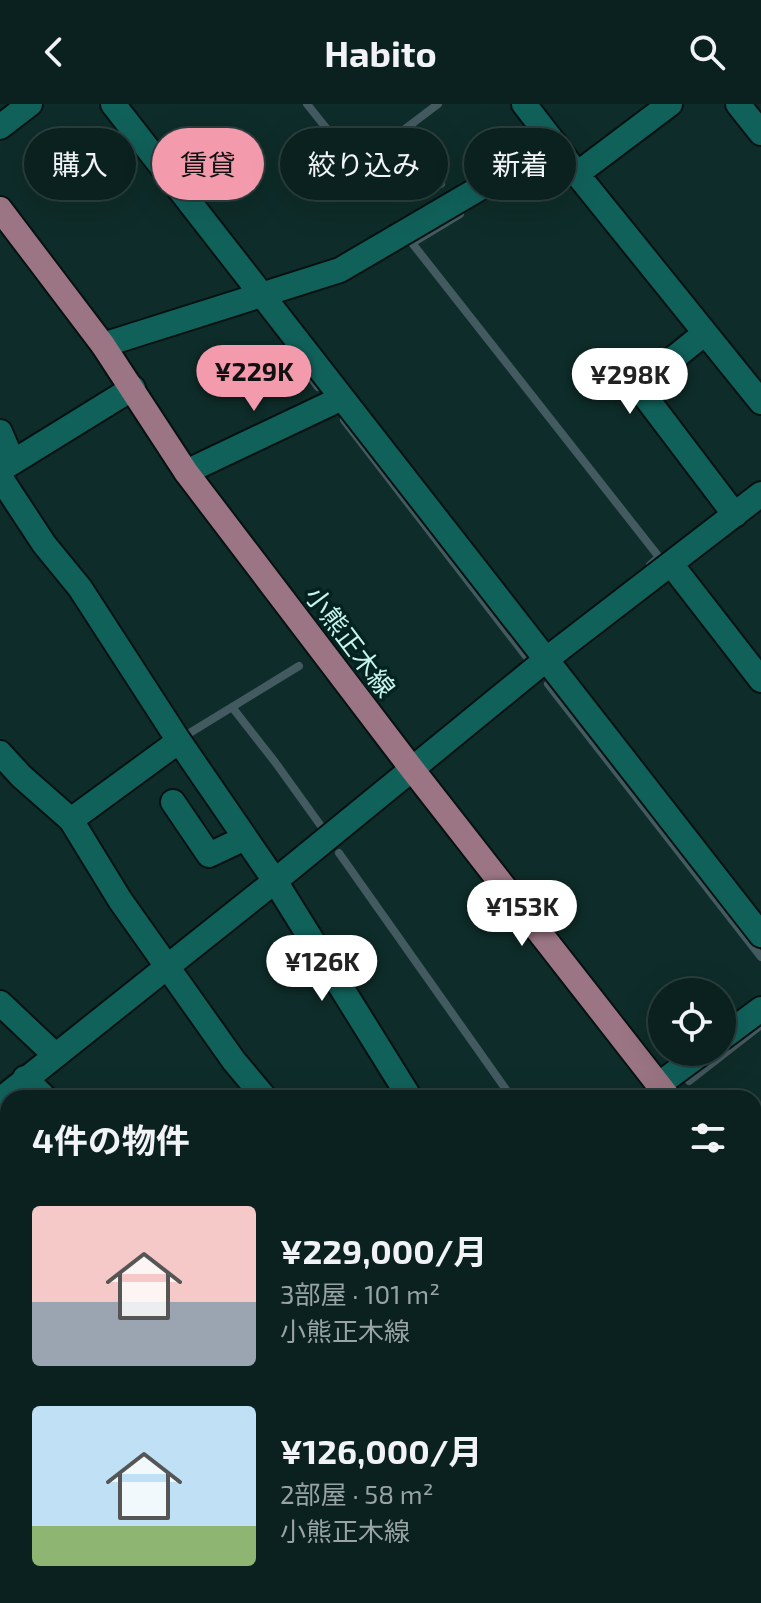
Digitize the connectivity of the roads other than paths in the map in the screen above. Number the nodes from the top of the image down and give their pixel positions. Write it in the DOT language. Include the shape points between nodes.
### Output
graph roads {
  1 [pos="30,104"];
  2 [pos="113,104"];
  3 [pos="524,104"];
  4 [pos="670,104"];
  5 [pos="738,104"];
  6 [pos="0,127"];
  7 [pos="543,128"];
  8 [pos="761,133"];
  9 [pos="577,174"];
  10 [pos="464,197"];
  11 [pos="0,209"];
  12 [pos="8,234"];
  13 [pos="260,294"];
  14 [pos="705,333"];
  15 [pos="103,345"];
  16 [pos="133,388"];
  17 [pos="342,398"];
  18 [pos="761,402"];
  19 [pos="0,432"];
  20 [pos="4,469"];
  21 [pos="186,472"];
  22 [pos="761,494"];
  23 [pos="735,515"];
  24 [pos="671,564"];
  25 [pos="548,658"];
  26 [pos="761,680"];
  27 [pos="179,741"];
  28 [pos="0,753"];
  29 [pos="412,769"];
  30 [pos="173,802"];
  31 [pos="71,820"];
  32 [pos="245,838"];
  33 [pos="275,881"];
  34 [pos="761,935"];
  35 [pos="167,965"];
  36 [pos="0,1003"];
  37 [pos="761,1009"];
  38 [pos="736,1028"];
  39 [pos="54,1054"];
  40 [pos="689,1066"];
  41 [pos="25,1078"];
  42 [pos="11,1090"];
  43 [pos="37,1090"];
  44 [pos="258,1090"];
  45 [pos="405,1090"];
  46 [pos="662,1090"];
  47 [pos="666,1090"];
  1 -- 6 [label="street"];
  2 -- 13 [label="street"];
  3 -- 7 [label="street"];
  4 -- 9 [label="street"];
  5 -- 8 [label="street"];
  9 -- 14 [label="street"];
  10 -- 13 [label="street" via="340,270"];
  11 -- 12 [label="main road, 小熊正木線"];
  12 -- 15 [label="main road, 小熊正木線"];
  13 -- 15 [label="street"];
  13 -- 17 [label="street"];
  14 -- 18 [label="street"];
  14 -- 23 [label="street" via="638,387"];
  15 -- 16 [label="main road, 小熊正木線"];
  16 -- 20 [label="street"];
  16 -- 21 [label="main road, 小熊正木線"];
  17 -- 21 [label="street"];
  17 -- 25 [label="street"];
  19 -- 20 [label="street"];
  20 -- 27 [label="street" via="44,544 80,588"];
  21 -- 29 [label="main road, 小熊正木線"];
  22 -- 23 [label="street"];
  23 -- 24 [label="street"];
  24 -- 25 [label="street"];
  24 -- 26 [label="street"];
  25 -- 29 [label="street"];
  25 -- 34 [label="street"];
  27 -- 31 [label="street"];
  27 -- 32 [label="street"];
  28 -- 31 [label="street"];
  29 -- 33 [label="street"];
  29 -- 46 [label="main road, 小熊正木線"];
  30 -- 32 [label="street" via="209,855"];
  31 -- 35 [label="street"];
  32 -- 33 [label="street"];
  33 -- 35 [label="street"];
  33 -- 45 [label="street"];
  35 -- 39 [label="street"];
  35 -- 44 [label="street"];
  36 -- 39 [label="street"];
  37 -- 38 [label="street"];
  39 -- 41 [label="street"];
  40 -- 47 [label="street"];
  41 -- 42 [label="street"];
  41 -- 43 [label="street"];
}
